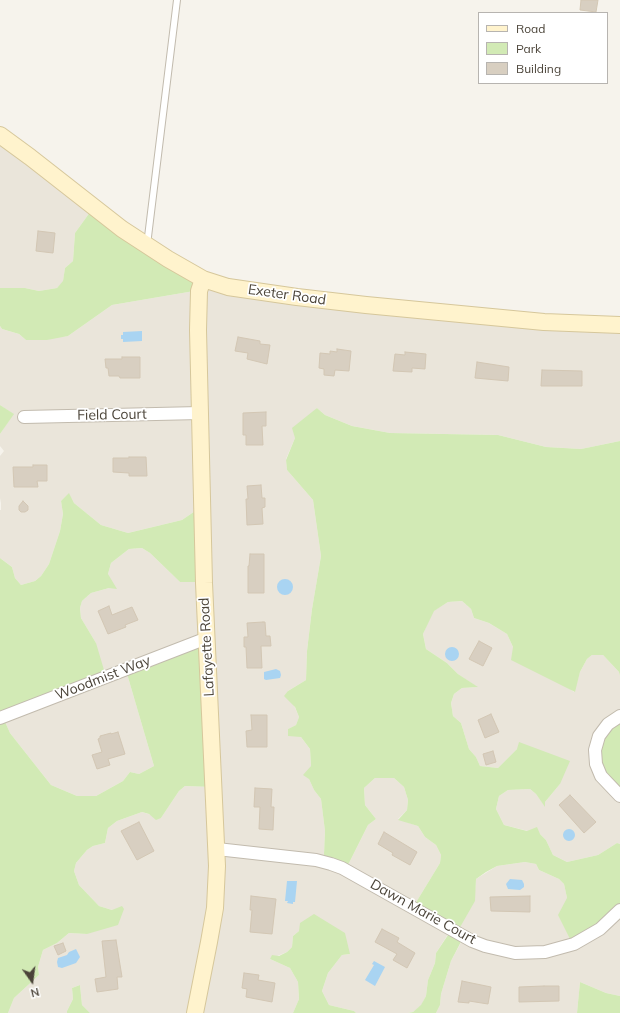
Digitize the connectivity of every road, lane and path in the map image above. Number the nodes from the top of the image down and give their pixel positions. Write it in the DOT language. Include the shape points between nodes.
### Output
graph roads {
  1 [pos="177,0"];
  2 [pos="0,135"];
  3 [pos="147,246"];
  4 [pos="203,279"];
  5 [pos="620,326"];
  6 [pos="200,413"];
  7 [pos="24,417"];
  8 [pos="207,638"];
  9 [pos="620,716"];
  10 [pos="0,718"];
  11 [pos="620,796"];
  12 [pos="217,849"];
  13 [pos="620,910"];
  14 [pos="195,1013"];
  1 -- 3 [label="lane"];
  2 -- 3 [label="street, Exeter Road"];
  3 -- 4 [label="street, Exeter Road"];
  4 -- 5 [label="street, Exeter Road" via="228,287 366,305 544,322"];
  4 -- 6 [label="street, Lafayette Road" via="199,291 198,330"];
  6 -- 7 [label="street, Field Court"];
  6 -- 8 [label="street, Lafayette Road"];
  8 -- 10 [label="street, Woodmist Way"];
  8 -- 12 [label="street, Lafayette Road"];
  9 -- 11 [label="street" via="608,724 599,736 595,750 596,764 601,776"];
  12 -- 13 [label="street, Dawn Marie Court" via="316,860 331,864 472,941 515,953 545,952 574,944 600,929"];
  12 -- 14 [label="street, Lafayette Road" via="215,908"];
}
